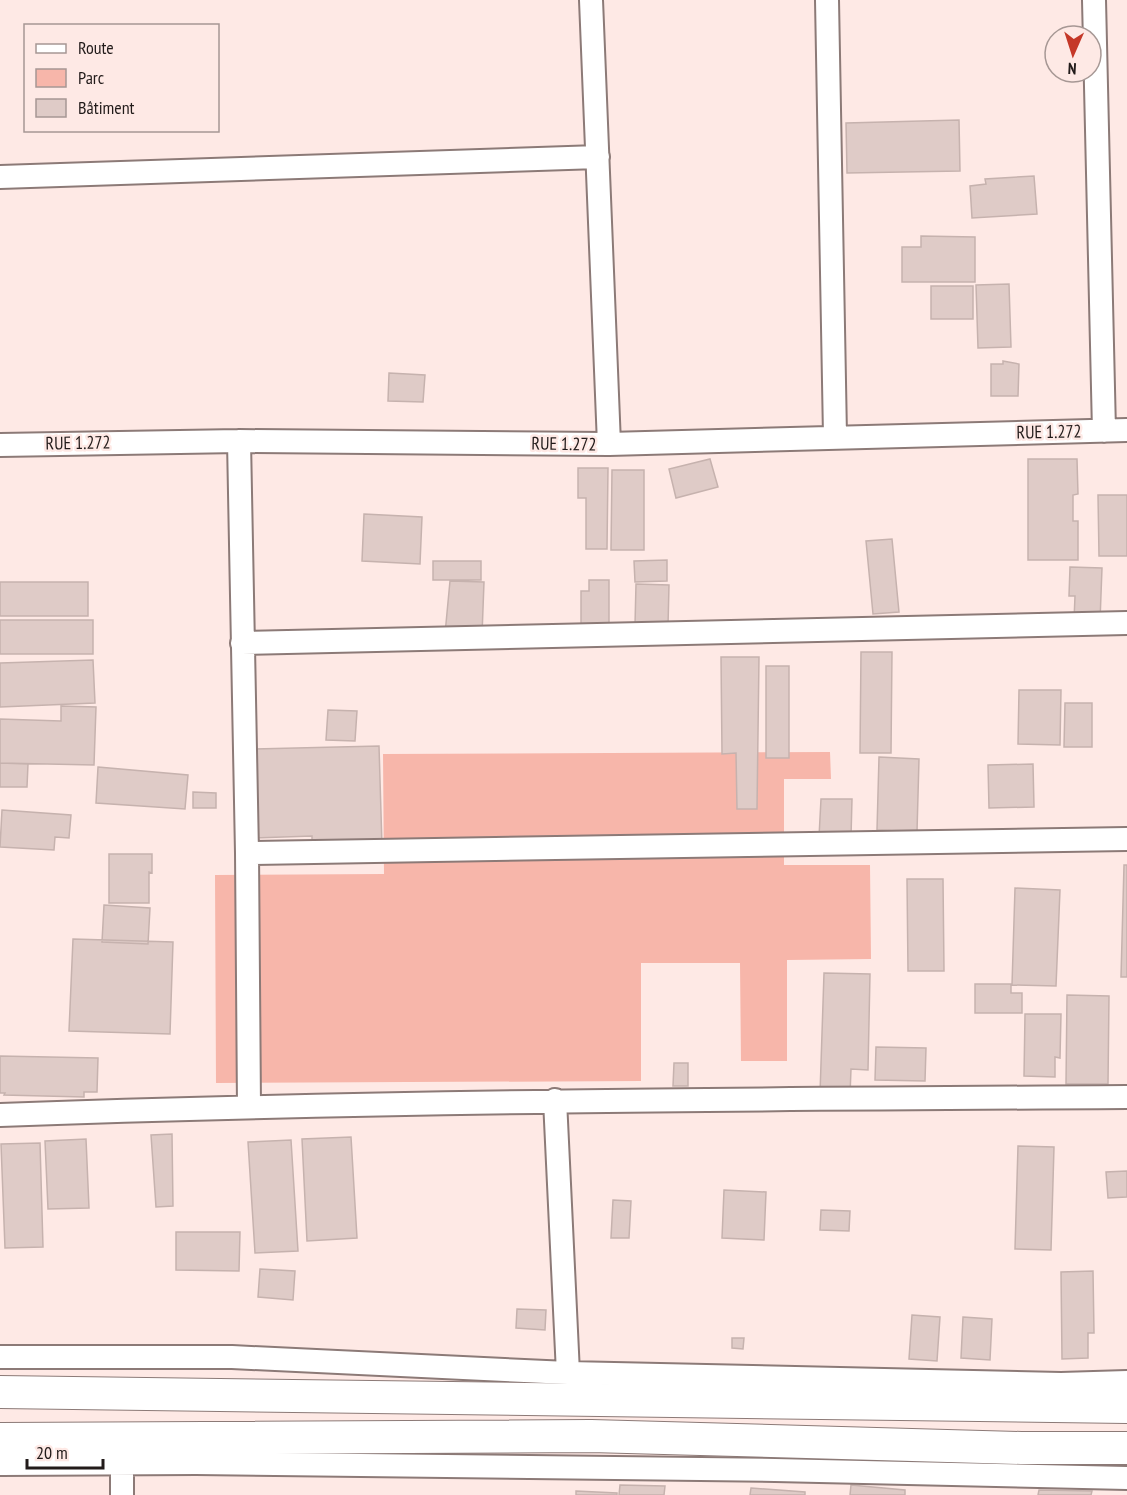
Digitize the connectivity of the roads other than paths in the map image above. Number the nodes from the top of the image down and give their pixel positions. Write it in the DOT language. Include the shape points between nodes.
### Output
graph roads {
  1 [pos="591,0"];
  2 [pos="827,0"];
  3 [pos="1094,0"];
  4 [pos="598,157"];
  5 [pos="0,177"];
  6 [pos="1127,430"];
  7 [pos="1104,431"];
  8 [pos="835,436"];
  9 [pos="239,441"];
  10 [pos="609,444"];
  11 [pos="0,445"];
  12 [pos="1127,623"];
  13 [pos="242,643"];
  14 [pos="1127,839"];
  15 [pos="247,853"];
  16 [pos="1127,1097"];
  17 [pos="555,1100"];
  18 [pos="249,1106"];
  19 [pos="0,1115"];
  20 [pos="0,1357"];
  21 [pos="568,1373"];
  22 [pos="1127,1382"];
  23 [pos="0,1392"];
  24 [pos="1127,1407"];
  25 [pos="0,1439"];
  26 [pos="1127,1448"];
  27 [pos="0,1464"];
  28 [pos="122,1464"];
  29 [pos="1127,1478"];
  30 [pos="1014,1486"];
  31 [pos="122,1495"];
  1 -- 4 [label="street"];
  2 -- 8 [label="street"];
  3 -- 7 [label="street"];
  4 -- 5 [label="street"];
  4 -- 10 [label="street"];
  6 -- 7 [label="street, RUE 1.272"];
  7 -- 8 [label="street, RUE 1.272"];
  8 -- 10 [label="street, RUE 1.272"];
  9 -- 10 [label="street, RUE 1.272"];
  9 -- 11 [label="street, RUE 1.272"];
  9 -- 13 [label="street"];
  12 -- 13 [label="street"];
  13 -- 15 [label="street"];
  14 -- 15 [label="street"];
  15 -- 18 [label="street"];
  16 -- 17 [label="street"];
  17 -- 18 [label="street"];
  17 -- 21 [label="street"];
  18 -- 19 [label="street"];
  20 -- 21 [label="street" via="232,1357"];
  21 -- 22 [label="street" via="1049,1384"];
  23 -- 24 [label="street"];
  25 -- 26 [label="street" via="591,1436"];
  27 -- 28 [label="street"];
  28 -- 30 [label="street" via="775,1470"];
  28 -- 31 [label="street"];
  29 -- 30 [label="street"];
}
